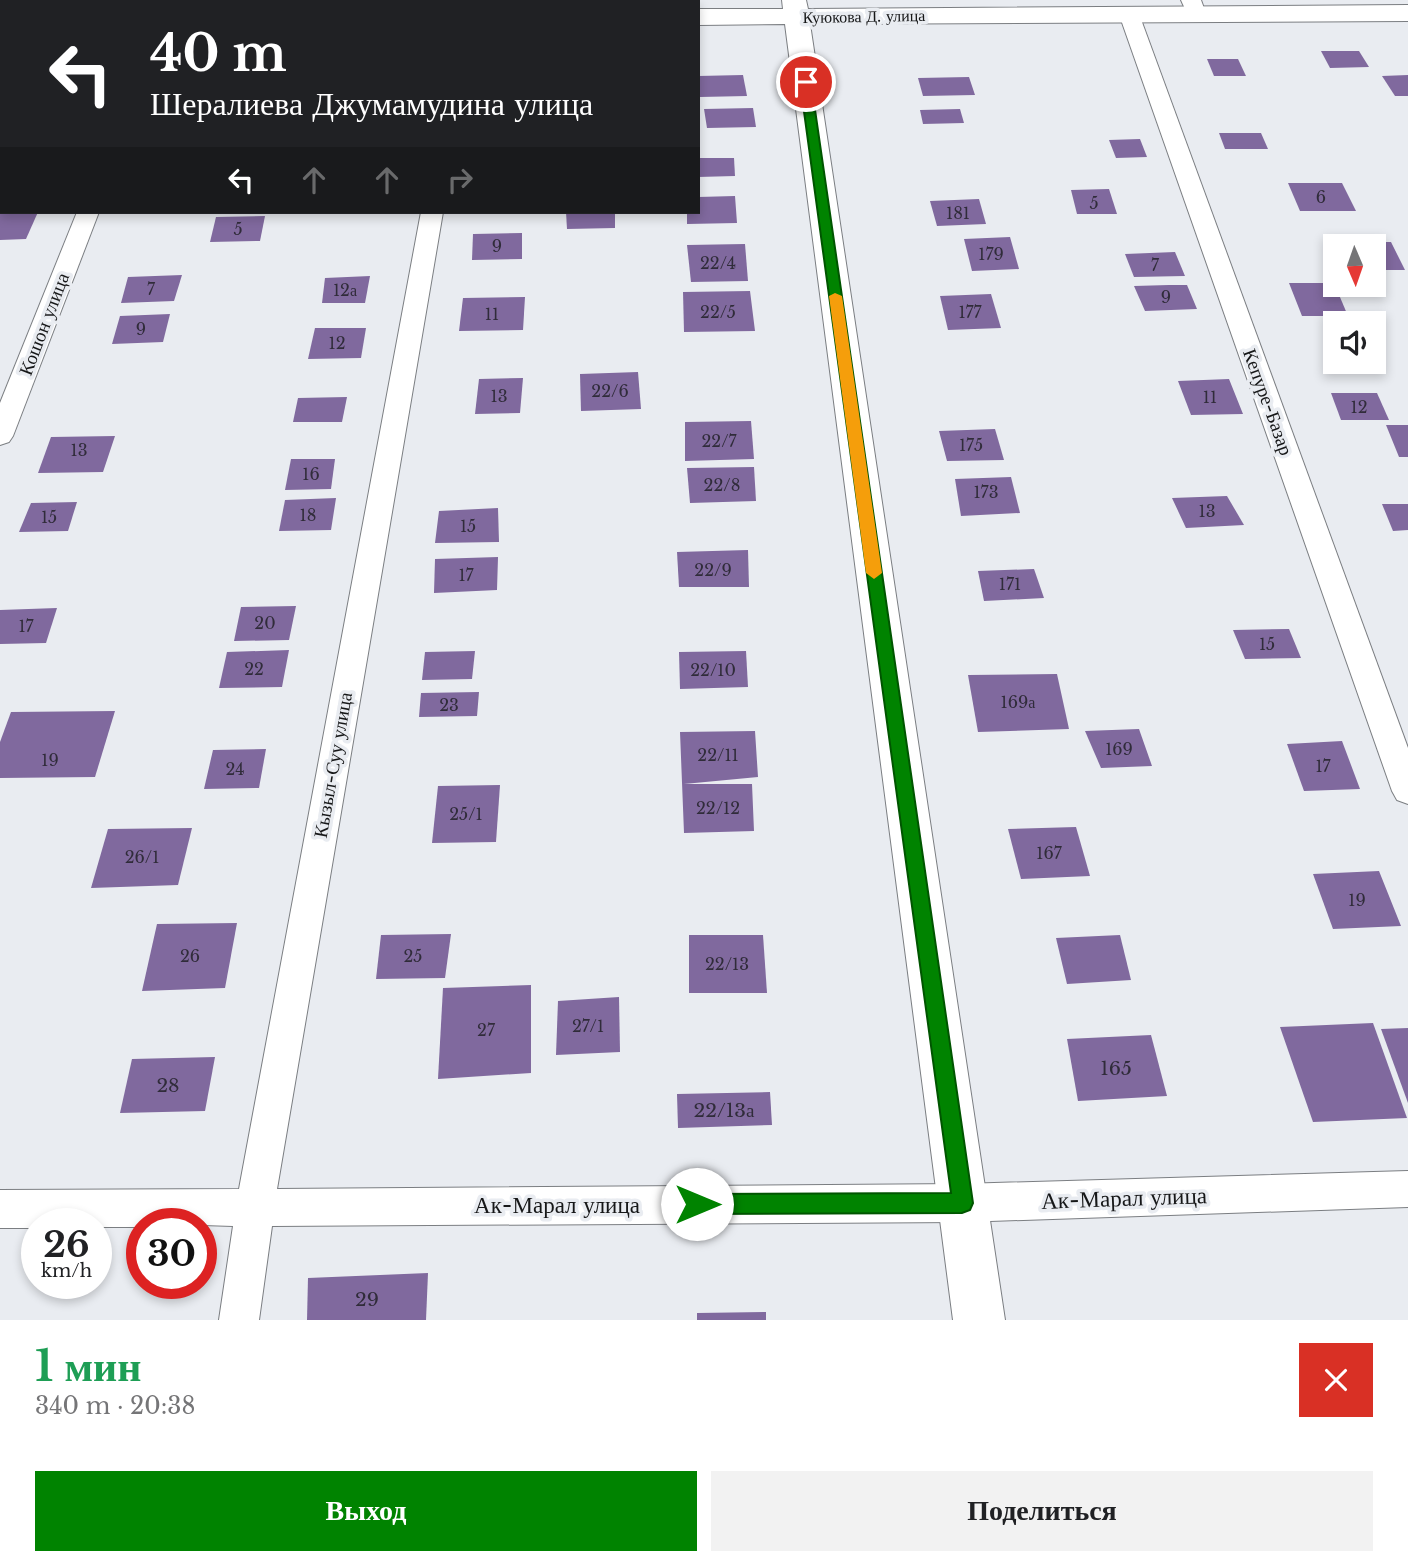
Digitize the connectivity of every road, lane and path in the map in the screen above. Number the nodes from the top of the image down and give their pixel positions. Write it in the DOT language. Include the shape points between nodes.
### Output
graph roads {
  1 [pos="1194,7"];
  2 [pos="795,8"];
  3 [pos="1408,13"];
  4 [pos="1129,14"];
  5 [pos="700,18"];
  6 [pos="87,214"];
  7 [pos="432,214"];
  8 [pos="0,436"];
  9 [pos="1408,791"];
  10 [pos="1408,1189"];
  11 [pos="962,1203"];
  12 [pos="255,1206"];
  13 [pos="0,1209"];
  14 [pos="239,1320"];
  15 [pos="979,1320"];
  1 -- 3 [label="street, Куюкова Д. улица"];
  1 -- 4 [label="street, Куюкова Д. улица"];
  2 -- 4 [label="street, Куюкова Д. улица"];
  2 -- 5 [label="street, Куюкова Д. улица"];
  2 -- 11 [label="street"];
  4 -- 9 [label="street, Кепуре-Базар"];
  6 -- 8 [label="street, Кошон улица"];
  7 -- 12 [label="street, Кызыл-Суу улица"];
  10 -- 11 [label="street, Ак-Марал улица"];
  11 -- 12 [label="street, Ак-Марал улица"];
  11 -- 15 [label="street"];
  12 -- 13 [label="street, Ак-Марал улица"];
  12 -- 14 [label="street, Кызыл-Суу улица"];
}
